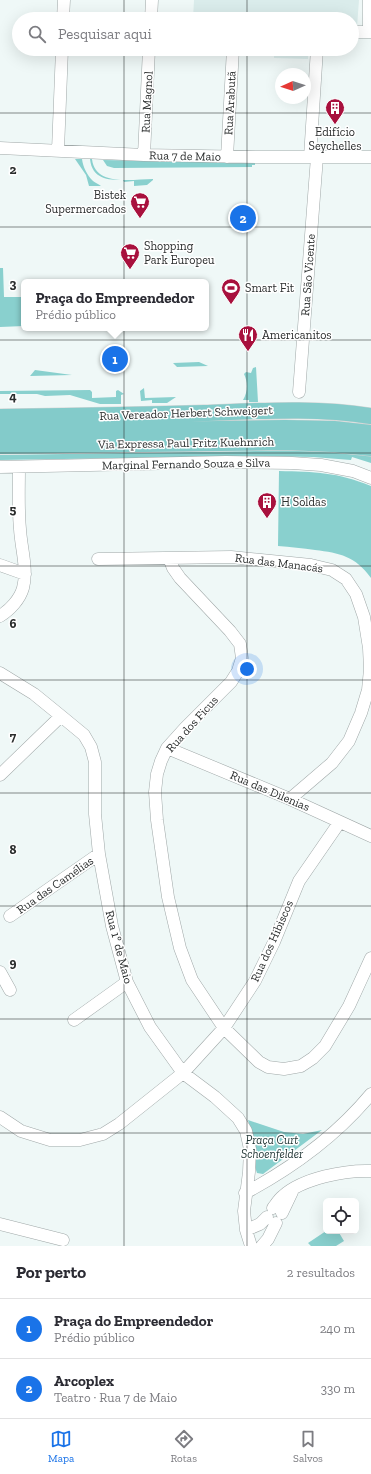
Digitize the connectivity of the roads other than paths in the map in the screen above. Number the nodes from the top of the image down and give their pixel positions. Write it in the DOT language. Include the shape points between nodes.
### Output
graph roads {
  1 [pos="64,0"];
  2 [pos="152,0"];
  3 [pos="369,0"];
  4 [pos="63,12"];
  5 [pos="151,12"];
  6 [pos="359,32"];
  7 [pos="370,32"];
  8 [pos="62,56"];
  9 [pos="149,56"];
  10 [pos="233,56"];
  11 [pos="317,56"];
  12 [pos="0,148"];
  13 [pos="58,150"];
  14 [pos="144,155"];
  15 [pos="227,157"];
  16 [pos="314,157"];
  17 [pos="371,157"];
  18 [pos="299,392"];
  19 [pos="371,416"];
  20 [pos="0,417"];
  21 [pos="0,432"];
  22 [pos="371,433"];
  23 [pos="0,446"];
  24 [pos="371,448"];
  25 [pos="0,467"];
  26 [pos="19,467"];
  27 [pos="371,478"];
  28 [pos="169,558"];
  29 [pos="98,559"];
  30 [pos="0,565"];
  31 [pos="24,574"];
  32 [pos="0,616"];
  33 [pos="2,678"];
  34 [pos="61,716"];
  35 [pos="168,748"];
  36 [pos="0,775"];
  37 [pos="290,799"];
  38 [pos="339,822"];
  39 [pos="371,836"];
  40 [pos="99,854"];
  41 [pos="10,916"];
  42 [pos="371,958"];
  43 [pos="0,972"];
  44 [pos="127,982"];
  45 [pos="10,990"];
  46 [pos="74,1020"];
  47 [pos="224,1028"];
  48 [pos="183,1073"];
  49 [pos="371,1094"];
  50 [pos="0,1116"];
  51 [pos="371,1171"];
  52 [pos="245,1193"];
  53 [pos="274,1215"];
  54 [pos="0,1224"];
  55 [pos="246,1230"];
  56 [pos="63,1240"];
  57 [pos="251,1246"];
  58 [pos="262,1246"];
  1 -- 4 [label="street"];
  2 -- 5 [label="street"];
  3 -- 7 [label="street"];
  6 -- 7 [label="street"];
  8 -- 13 [label="street"];
  9 -- 14 [label="street, Rua Magnol"];
  10 -- 15 [label="street, Rua Arabutã"];
  11 -- 16 [label="street, Rua São Vicente"];
  12 -- 13 [label="street, Rua 7 de Maio"];
  13 -- 14 [label="street, Rua 7 de Maio"];
  14 -- 15 [label="street, Rua 7 de Maio"];
  15 -- 16 [label="street, Rua 7 de Maio"];
  16 -- 17 [label="street, Rua 7 de Maio"];
  16 -- 18 [label="street, Rua São Vicente"];
  19 -- 20 [label="main road, Rua Vereador Herbert Schweigert" via="334,411 294,410"];
  21 -- 22 [label="main road, Via Expressa Paul Fritz Kuehnrich" via="285,428"];
  23 -- 24 [label="main road, Via Expressa Paul Fritz Kuehnrich" via="287,442"];
  25 -- 26 [label="street, Marginal Fernando Souza e Silva"];
  26 -- 27 [label="street, Marginal Fernando Souza e Silva" via="292,463 353,471"];
  26 -- 31 [label="street"];
  28 -- 29 [label="street, Rua das Manacás"];
  28 -- 35 [label="street, Rua dos Ficus" via="180,578 240,644 242,658 231,682"];
  28 -- 37 [label="street, Rua das Manacás" via="231,557 311,565 332,570 346,578 356,594 370,648 368,690 364,705 349,741 332,763"];
  30 -- 31 [label="street"];
  31 -- 32 [label="street" via="23,588 17,601"];
  33 -- 34 [label="street, Rua 1º de Maio" via="34,694"];
  34 -- 36 [label="street"];
  34 -- 40 [label="street, Rua 1º de Maio" via="84,735 92,748"];
  35 -- 37 [label="street, Rua das Dilenias"];
  35 -- 47 [label="street, Rua dos Ficus" via="157,774 156,792 157,820 168,897 180,948 192,980"];
  37 -- 38 [label="street, Rua das Dilenias"];
  38 -- 39 [label="street, Rua das Dilenias"];
  38 -- 47 [label="street, Rua dos Hibiscos" via="299,881 255,981"];
  40 -- 41 [label="street, Rua das Camélias"];
  40 -- 44 [label="street, Rua 1º de Maio" via="112,926"];
  42 -- 47 [label="street, Rua dos Ficus" via="325,1046 301,1066 284,1069 268,1067 259,1062"];
  43 -- 45 [label="street"];
  44 -- 46 [label="street"];
  44 -- 48 [label="street, Rua 1º de Maio" via="150,1027"];
  47 -- 48 [label="street, Rua dos Hibiscos"];
  48 -- 50 [label="street, Rua dos Hibiscos" via="120,1124 103,1134 80,1140 50,1140 21,1131"];
  48 -- 52 [label="street, Rua 1º de Maio" via="215,1096 238,1118 246,1131 250,1149"];
  49 -- 52 [label="street" via="338,1129 272,1179"];
  51 -- 53 [label="street" via="335,1173 309,1181 293,1189"];
  52 -- 55 [label="street, Rua 1º de Maio"];
  53 -- 55 [label="street"];
  53 -- 58 [label="street" via="268,1239"];
  54 -- 56 [label="street"];
  55 -- 57 [label="street, Rua 1º de Maio"];
}
